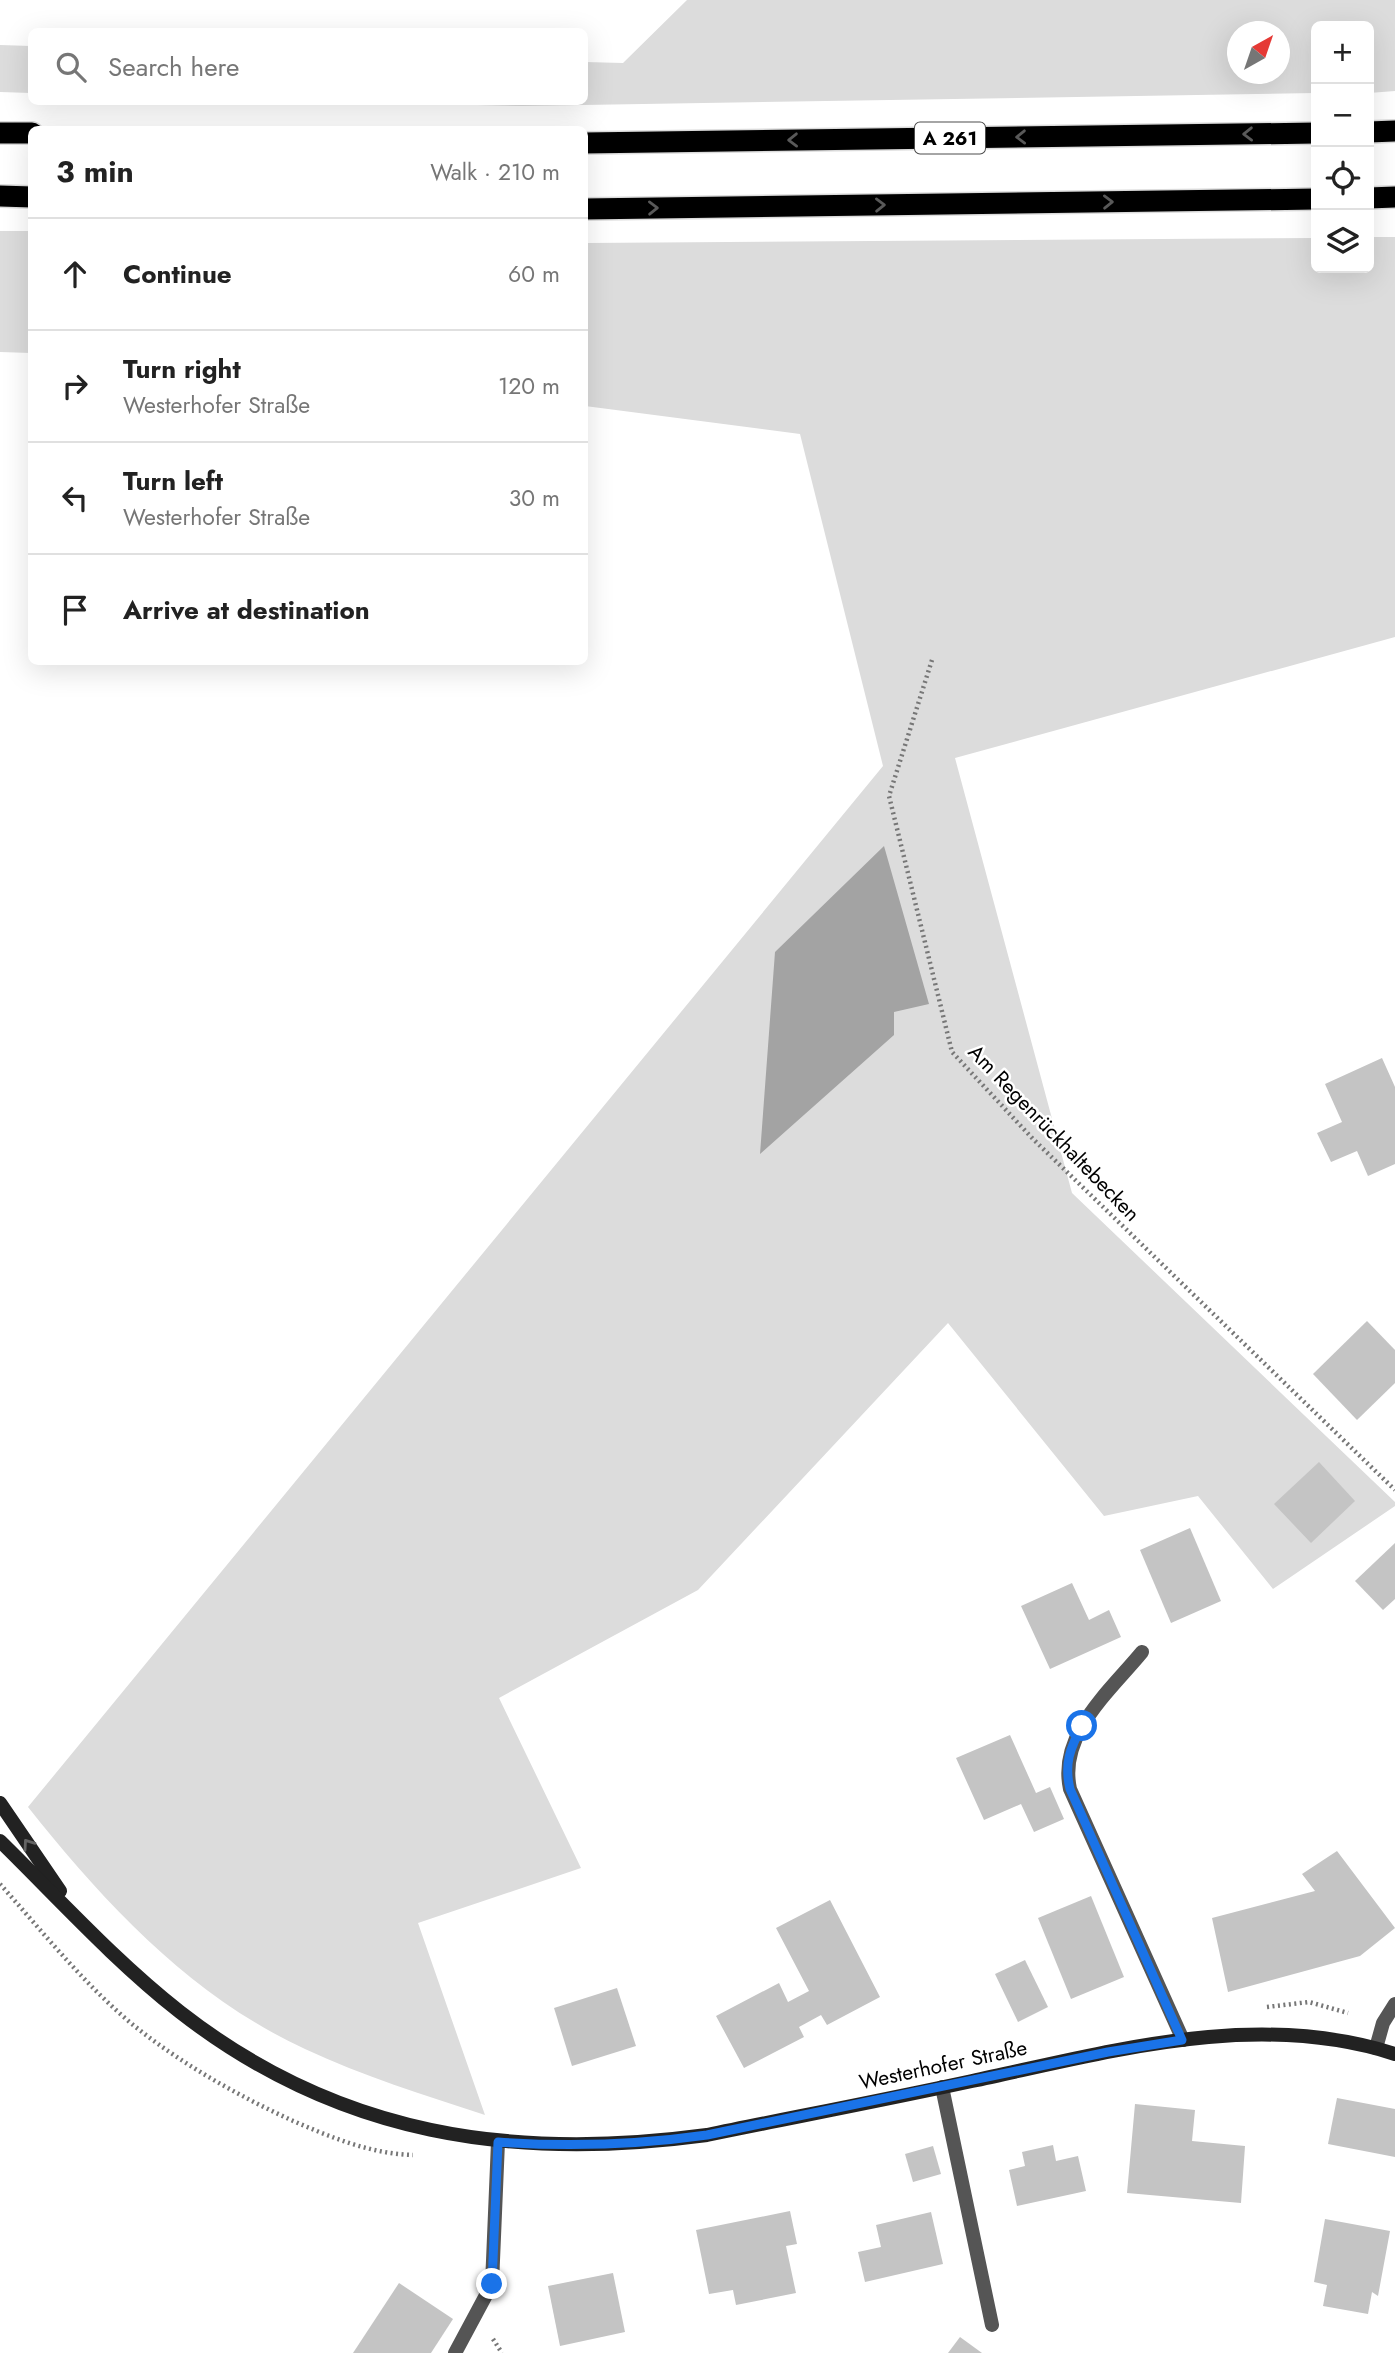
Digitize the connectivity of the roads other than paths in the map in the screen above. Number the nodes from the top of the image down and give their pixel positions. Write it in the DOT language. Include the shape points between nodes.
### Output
graph roads {
  1 [pos="1395,131"];
  2 [pos="1374,132"];
  3 [pos="0,133"];
  4 [pos="28,133"];
  5 [pos="1311,133"];
  6 [pos="588,144"];
  7 [pos="0,196"];
  8 [pos="28,197"];
  9 [pos="1395,197"];
  10 [pos="1374,198"];
  11 [pos="1311,199"];
  12 [pos="588,209"];
  13 [pos="1142,1652"];
  14 [pos="0,1803"];
  15 [pos="0,1840"];
  16 [pos="81,1921"];
  17 [pos="1395,2004"];
  18 [pos="1182,2040"];
  19 [pos="1376,2048"];
  20 [pos="1395,2054"];
  21 [pos="942,2087"];
  22 [pos="498,2142"];
  23 [pos="992,2325"];
  24 [pos="455,2353"];
  1 -- 2 [label="highway"];
  3 -- 4 [label="highway"];
  5 -- 6 [label="highway, A 261, one-way"];
  7 -- 8 [label="highway"];
  9 -- 10 [label="highway"];
  12 -- 11 [label="highway, one-way"];
  13 -- 18 [label="street" via="1082,1726 1070,1748 1066,1771"];
  16 -- 14 [label="main road, Westerhofer Straße, one-way"];
  15 -- 16 [label="main road, Westerhofer Straße"];
  16 -- 22 [label="main road, Westerhofer Straße" via="181,2013 277,2074 333,2100 401,2123"];
  17 -- 19 [label="street"];
  18 -- 19 [label="main road, Westerhofer Straße" via="1229,2034 1288,2035"];
  18 -- 21 [label="main road, Westerhofer Straße"];
  19 -- 20 [label="main road, Westerhofer Straße"];
  21 -- 22 [label="main road, Westerhofer Straße" via="644,2144 572,2147"];
  21 -- 23 [label="street"];
  22 -- 24 [label="street" via="492,2284"];
}
